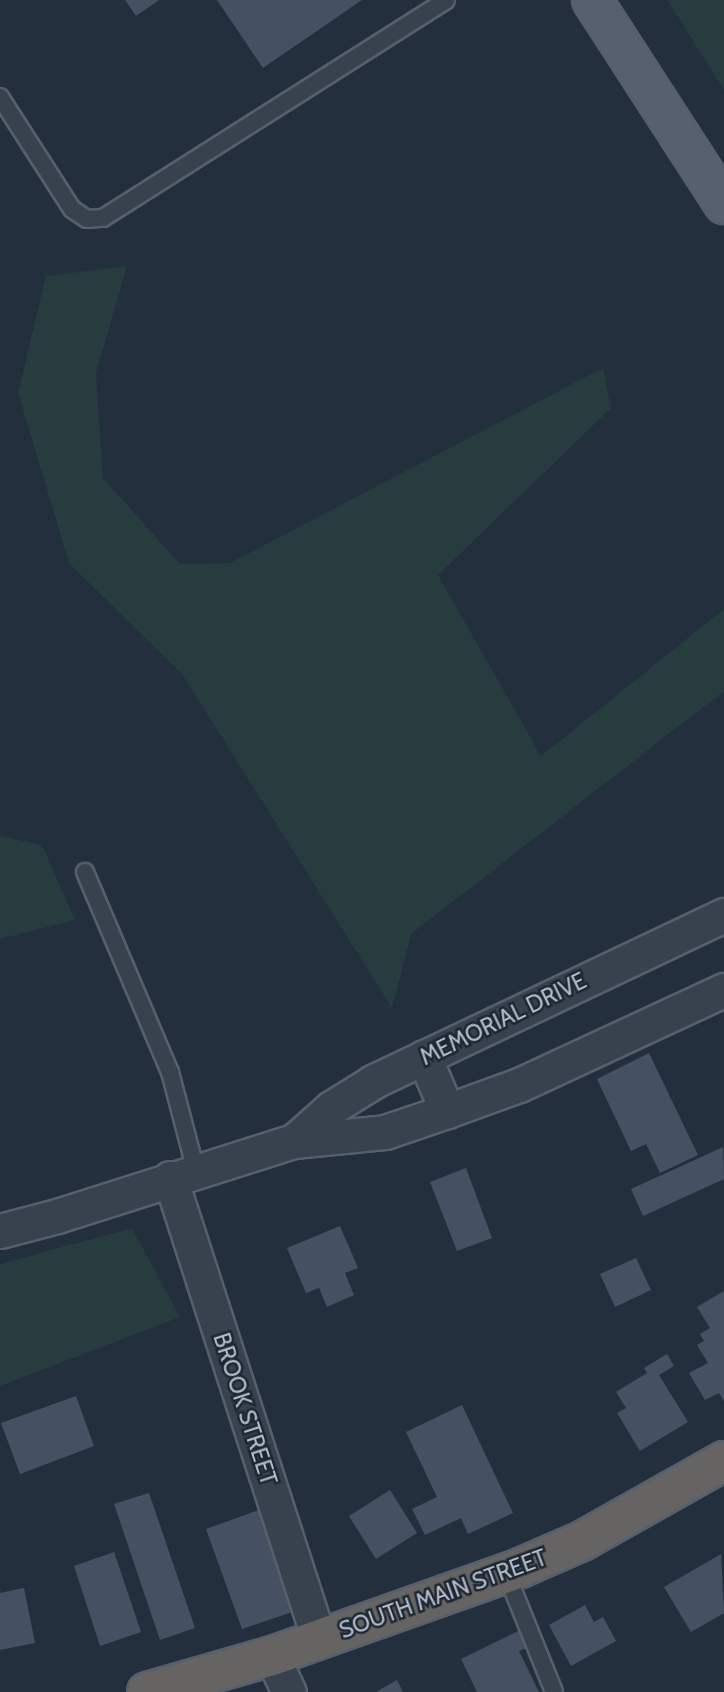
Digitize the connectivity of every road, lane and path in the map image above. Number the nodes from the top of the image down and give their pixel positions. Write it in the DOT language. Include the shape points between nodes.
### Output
graph roads {
  1 [pos="446,0"];
  2 [pos="592,0"];
  3 [pos="0,97"];
  4 [pos="724,204"];
  5 [pos="85,872"];
  6 [pos="724,915"];
  7 [pos="724,990"];
  8 [pos="424,1057"];
  9 [pos="447,1111"];
  10 [pos="294,1142"];
  11 [pos="183,1175"];
  12 [pos="0,1231"];
  13 [pos="724,1461"];
  14 [pos="506,1573"];
  15 [pos="319,1639"];
  16 [pos="272,1656"];
  17 [pos="147,1692"];
  18 [pos="289,1692"];
  19 [pos="554,1692"];
  1 -- 3 [label="lane" via="103,218 87,219 72,209"];
  2 -- 4 [label="main road"];
  5 -- 11 [label="lane" via="170,1072"];
  6 -- 8 [label="street, MEMORIAL DRIVE"];
  7 -- 9 [label="street, MEMORIAL DRIVE" via="519,1085"];
  8 -- 9 [label="street"];
  8 -- 10 [label="street, MEMORIAL DRIVE" via="331,1108"];
  9 -- 10 [label="street, MEMORIAL DRIVE" via="385,1132"];
  10 -- 11 [label="street, MEMORIAL DRIVE"];
  11 -- 12 [label="street, MEMORIAL DRIVE"];
  11 -- 15 [label="street, BROOK STREET"];
  13 -- 14 [label="highway, SOUTH MAIN STREET" via="582,1541"];
  14 -- 15 [label="highway, SOUTH MAIN STREET"];
  14 -- 19 [label="lane"];
  15 -- 16 [label="highway, SOUTH MAIN STREET"];
  16 -- 17 [label="highway, SOUTH MAIN STREET"];
  16 -- 18 [label="street"];
}
